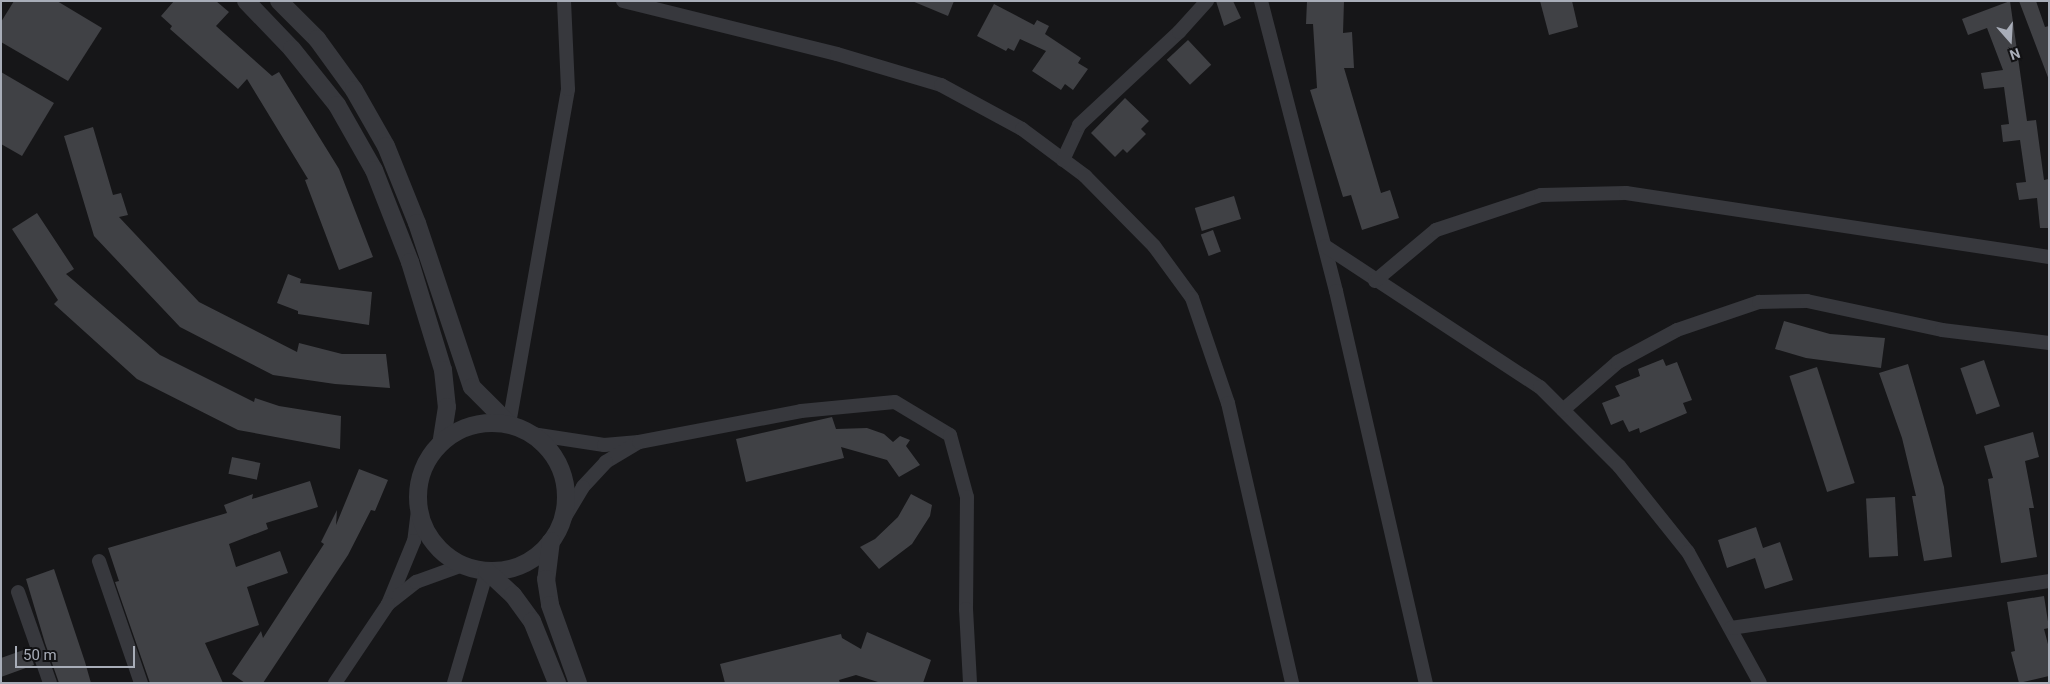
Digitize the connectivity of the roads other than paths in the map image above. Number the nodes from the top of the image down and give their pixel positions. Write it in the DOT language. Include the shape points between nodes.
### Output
graph roads {
  1 [pos="246,1"];
  2 [pos="279,1"];
  3 [pos="564,1"];
  4 [pos="623,1"];
  5 [pos="1207,1"];
  6 [pos="1261,1"];
  7 [pos="1063,160"];
  8 [pos="1325,246"];
  9 [pos="2049,257"];
  10 [pos="1375,281"];
  11 [pos="2049,343"];
  12 [pos="1563,410"];
  13 [pos="509,424"];
  14 [pos="532,434"];
  15 [pos="639,442"];
  16 [pos="441,443"];
  17 [pos="418,510"];
  18 [pos="563,520"];
  19 [pos="551,541"];
  20 [pos="99,561"];
  21 [pos="463,565"];
  22 [pos="487,571"];
  23 [pos="2049,580"];
  24 [pos="18,592"];
  25 [pos="388,604"];
  26 [pos="1731,628"];
  27 [pos="50,683"];
  28 [pos="141,683"];
  29 [pos="335,683"];
  30 [pos="454,683"];
  31 [pos="557,683"];
  32 [pos="578,683"];
  33 [pos="970,683"];
  34 [pos="1292,683"];
  35 [pos="1426,683"];
  36 [pos="1760,683"];
  1 -- 16 [label="street" via="292,49 338,105 374,170 410,262 443,370 447,407"];
  2 -- 13 [label="street" via="317,39 354,90 386,146 418,223 472,387"];
  3 -- 13 [label="street" via="568,89"];
  4 -- 7 [label="street" via="809,47 941,85 1022,128"];
  5 -- 7 [label="street" via="1179,32 1078,125"];
  6 -- 8 [label="street"];
  7 -- 34 [label="street" via="1084,176 1154,246 1192,298 1228,403"];
  8 -- 10 [label="street"];
  8 -- 35 [label="street"];
  9 -- 10 [label="street" via="1626,192 1541,195 1436,230"];
  10 -- 12 [label="street" via="1540,387"];
  11 -- 12 [label="street" via="1942,330 1807,301 1758,302 1677,330 1618,362"];
  12 -- 26 [label="street" via="1619,466 1688,552"];
  13 -- 14 [label="street"];
  13 -- 16 [label="street" via="485,423 461,429"];
  14 -- 15 [label="street" via="604,445"];
  14 -- 18 [label="street" via="550,450 562,472 566,495"];
  15 -- 18 [label="street" via="600,468 583,487"];
  15 -- 33 [label="street" via="801,411 894,402 950,435 967,497 966,609"];
  16 -- 17 [label="street" via="426,462 418,486"];
  17 -- 21 [label="street" via="432,540 442,552"];
  17 -- 25 [label="street" via="414,541"];
  18 -- 19 [label="street"];
  19 -- 22 [label="street" via="534,558 519,565"];
  19 -- 32 [label="street" via="546,579 550,605"];
  20 -- 28 [label="street"];
  21 -- 22 [label="street"];
  21 -- 25 [label="street" via="416,582"];
  22 -- 30 [label="street"];
  22 -- 31 [label="street" via="514,595 532,621"];
  23 -- 26 [label="street"];
  24 -- 27 [label="street"];
  25 -- 29 [label="street"];
  26 -- 36 [label="street"];
}
